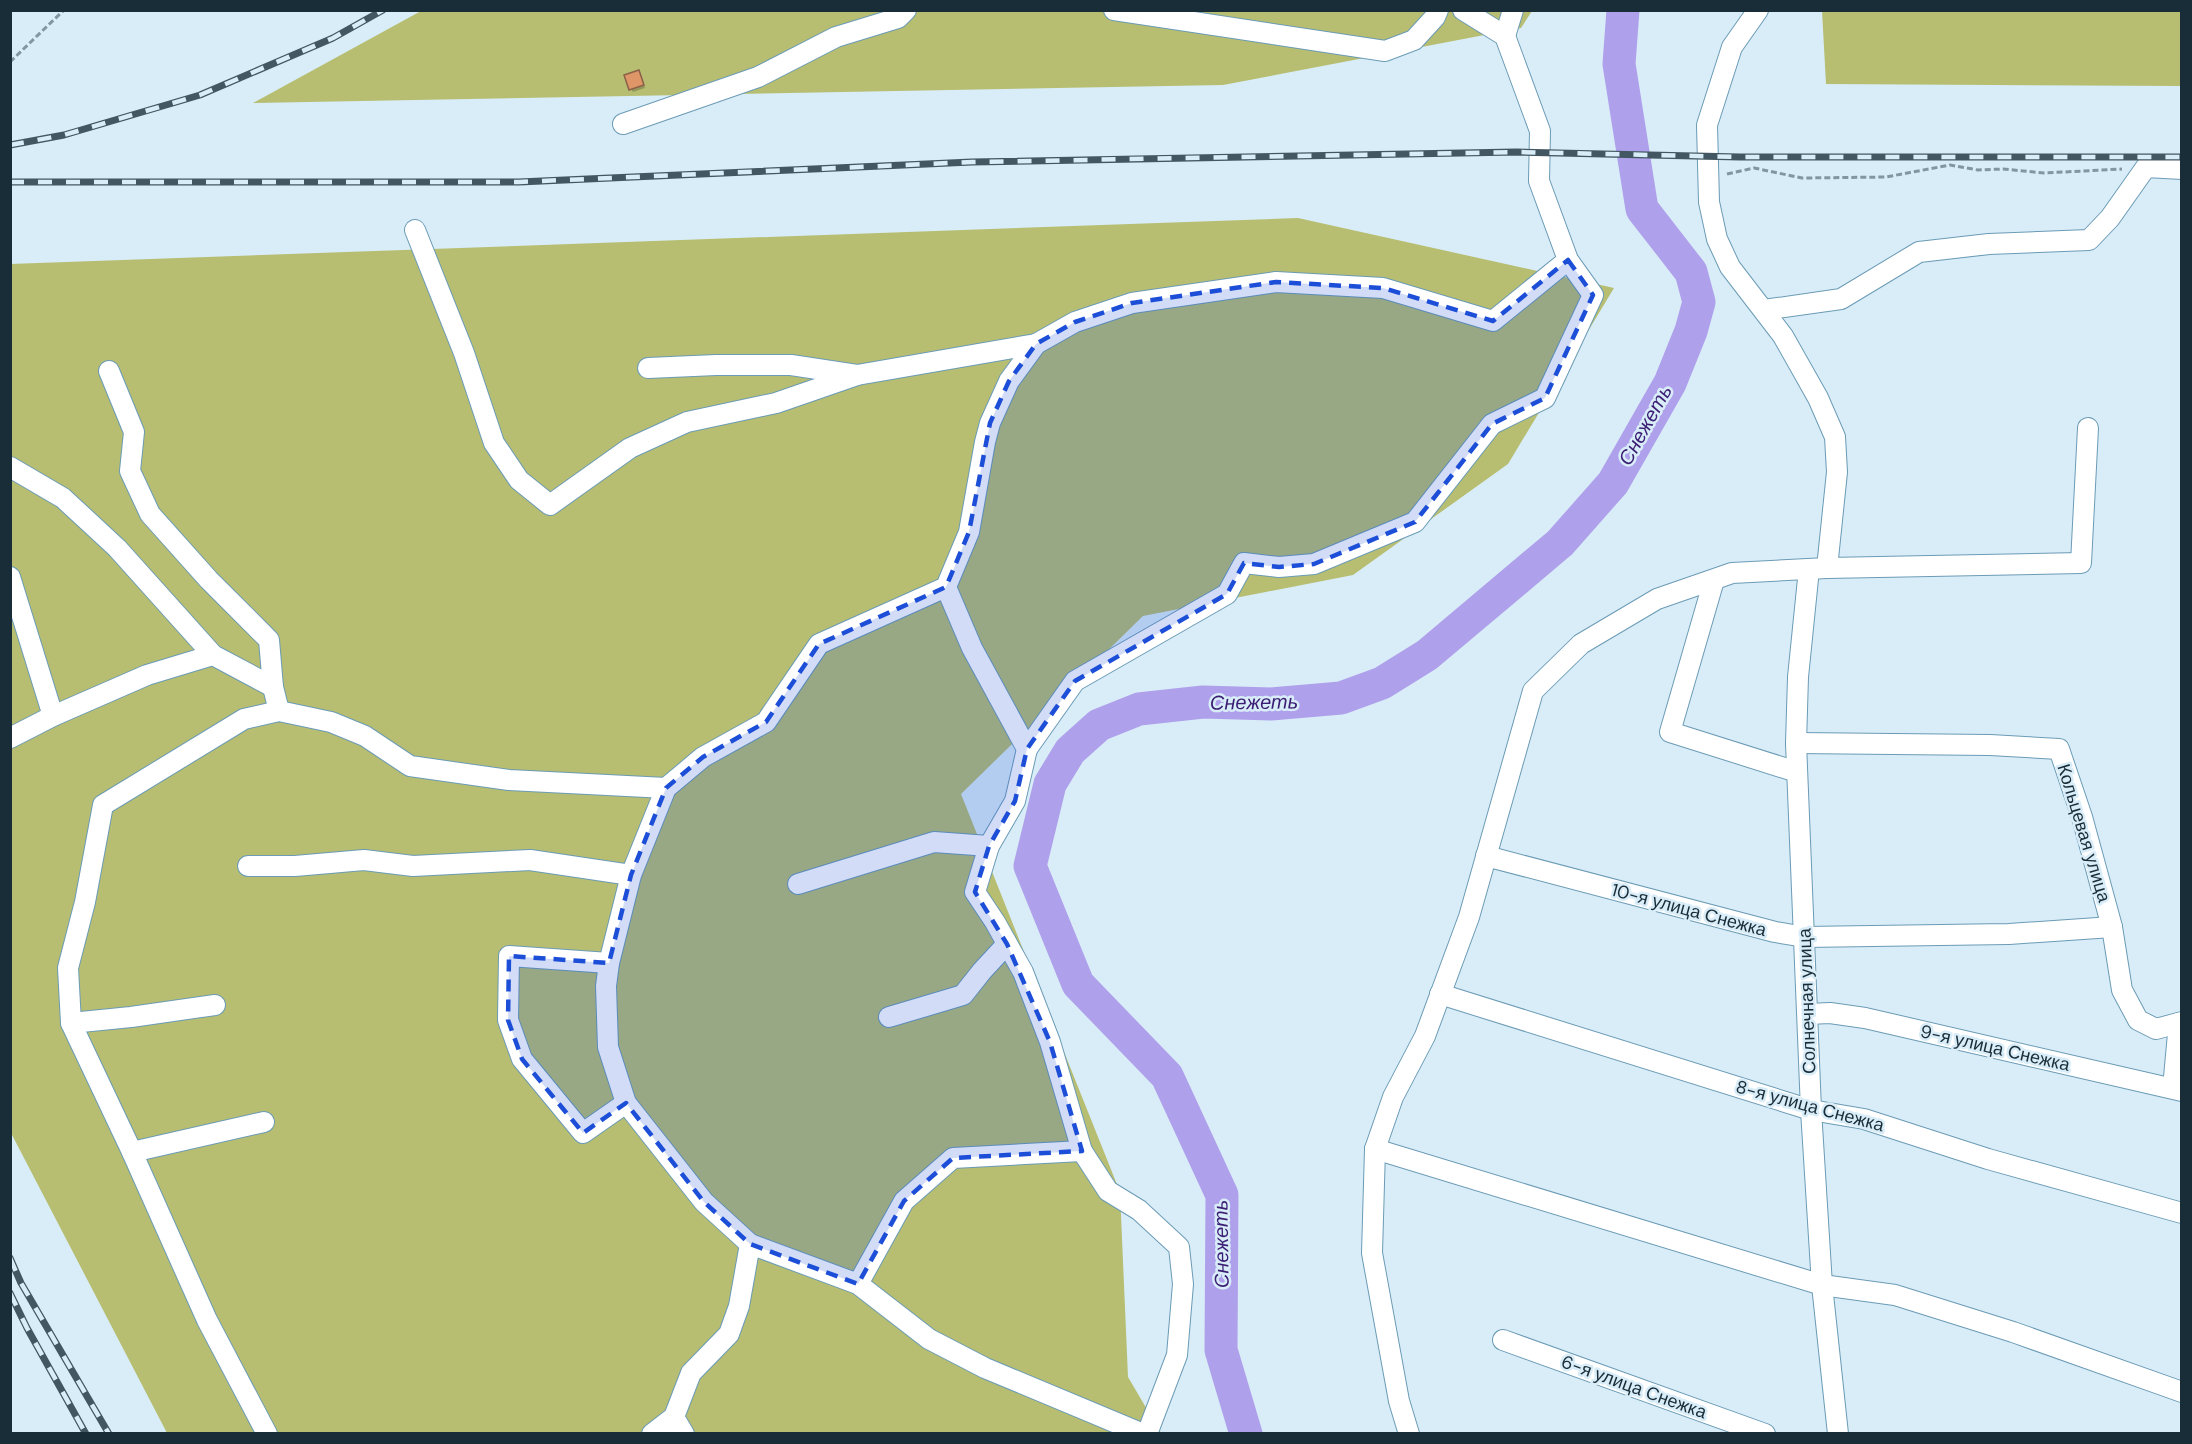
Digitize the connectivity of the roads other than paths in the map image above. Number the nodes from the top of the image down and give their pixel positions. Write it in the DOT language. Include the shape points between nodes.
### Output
graph roads {
  1 [pos="906,10"];
  2 [pos="1114,10"];
  3 [pos="1438,10"];
  4 [pos="1463,10"];
  5 [pos="1513,10"];
  6 [pos="1758,10"];
  7 [pos="1504,36"];
  8 [pos="623,124"];
  9 [pos="2181,169"];
  10 [pos="415,230"];
  11 [pos="1568,260"];
  12 [pos="1764,310"];
  13 [pos="1036,344"];
  14 [pos="648,368"];
  15 [pos="109,371"];
  16 [pos="857,375"];
  17 [pos="2088,428"];
  18 [pos="10,467"];
  19 [pos="1818,568"];
  20 [pos="10,577"];
  21 [pos="1714,580"];
  22 [pos="946,587"];
  23 [pos="213,655"];
  24 [pos="273,687"];
  25 [pos="279,711"];
  26 [pos="53,716"];
  27 [pos="10,738"];
  28 [pos="1796,743"];
  29 [pos="1027,749"];
  30 [pos="1797,772"];
  31 [pos="666,788"];
  32 [pos="989,846"];
  33 [pos="1486,856"];
  34 [pos="248,866"];
  35 [pos="631,875"];
  36 [pos="798,884"];
  37 [pos="2112,927"];
  38 [pos="1805,937"];
  39 [pos="1007,944"];
  40 [pos="609,963"];
  41 [pos="1440,994"];
  42 [pos="215,1005"];
  43 [pos="1808,1014"];
  44 [pos="890,1017"];
  45 [pos="2180,1022"];
  46 [pos="71,1023"];
  47 [pos="2177,1089"];
  48 [pos="626,1103"];
  49 [pos="1811,1110"];
  50 [pos="264,1122"];
  51 [pos="1375,1149"];
  52 [pos="1083,1151"];
  53 [pos="132,1152"];
  54 [pos="2181,1213"];
  55 [pos="750,1244"];
  56 [pos="858,1284"];
  57 [pos="1822,1285"];
  58 [pos="1503,1340"];
  59 [pos="2181,1392"];
  60 [pos="679,1425"];
  61 [pos="267,1434"];
  62 [pos="652,1434"];
  63 [pos="1145,1434"];
  64 [pos="1409,1434"];
  65 [pos="1765,1434"];
  66 [pos="1838,1434"];
  1 -- 8 [label="street" via="898,18 836,37 758,77"];
  2 -- 3 [label="street" via="1385,51 1414,40"];
  4 -- 7 [label="street"];
  5 -- 7 [label="street"];
  6 -- 12 [label="street, Солнечная улица" via="1732,47 1707,125 1708,178 1717,239 1730,267"];
  7 -- 11 [label="street" via="1540,131 1539,181"];
  9 -- 12 [label="street" via="2146,167 2110,218 2089,240 1989,244 1919,252 1841,298"];
  10 -- 16 [label="street" via="465,352 494,443 519,480 550,505 630,448 687,422 776,403"];
  11 -- 13 [label="street" via="1493,321 1383,288 1276,282 1132,303 1075,322"];
  11 -- 29 [label="street" via="1593,295 1545,398 1492,424 1415,522 1314,564 1279,567 1244,563 1227,594 1075,681"];
  12 -- 19 [label="street, Солнечная улица" via="1783,336 1835,437 1837,471"];
  13 -- 16 [label="street"];
  13 -- 22 [label="street" via="1010,381 990,423 969,532"];
  14 -- 16 [label="street" via="791,365"];
  15 -- 24 [label="street" via="134,432 130,471 150,514 269,640"];
  17 -- 19 [label="street" via="2080,563"];
  18 -- 23 [label="street" via="63,498 117,548"];
  19 -- 21 [label="street" via="1732,573"];
  19 -- 28 [label="street, Солнечная улица" via="1798,676"];
  20 -- 26 [label="street"];
  21 -- 30 [label="street" via="1670,732"];
  21 -- 33 [label="street" via="1657,599 1581,644 1533,691"];
  22 -- 29 [label="street" via="972,648"];
  22 -- 31 [label="street" via="819,644 766,723 703,757"];
  23 -- 24 [label="street"];
  23 -- 26 [label="street" via="147,675"];
  24 -- 25 [label="street"];
  25 -- 31 [label="street" via="365,736 410,766 509,780"];
  25 -- 46 [label="street" via="244,719 103,805 68,968"];
  26 -- 27 [label="street"];
  28 -- 30 [label="street, Солнечная улица"];
  28 -- 37 [label="street, Кольцевая улица" via="2059,749"];
  29 -- 32 [label="street" via="1015,801"];
  30 -- 38 [label="street, Солнечная улица"];
  31 -- 35 [label="street"];
  32 -- 36 [label="street" via="934,842"];
  32 -- 39 [label="street" via="975,892"];
  33 -- 38 [label="street, 10-я улица Снежка"];
  33 -- 41 [label="street" via="1469,917"];
  34 -- 35 [label="street" via="364,860 413,866 530,860"];
  35 -- 40 [label="street"];
  37 -- 38 [label="street, 10-я улица Снежка" via="2009,934"];
  37 -- 45 [label="street, Кольцевая улица" via="2122,990 2138,1020 2156,1029"];
  38 -- 43 [label="street, Солнечная улица"];
  39 -- 44 [label="street" via="963,995"];
  39 -- 52 [label="street" via="1023,972 1050,1042"];
  40 -- 48 [label="street" via="608,1047"];
  40 -- 48 [label="street" via="509,956 508,1020 522,1059 583,1133"];
  41 -- 49 [label="street, 8-я улица Снежка"];
  41 -- 51 [label="street" via="1425,1036 1393,1097"];
  42 -- 46 [label="street"];
  43 -- 47 [label="street, 9-я улица Снежка" via="1830,1012 1865,1018"];
  43 -- 49 [label="street, Солнечная улица"];
  45 -- 47 [label="street"];
  46 -- 53 [label="street"];
  48 -- 55 [label="street" via="704,1202"];
  49 -- 54 [label="street, 8-я улица Снежка" via="1864,1119 1988,1159"];
  49 -- 57 [label="street, Солнечная улица"];
  50 -- 53 [label="street"];
  51 -- 57 [label="street"];
  51 -- 64 [label="street" via="1372,1253 1399,1401"];
  52 -- 56 [label="street" via="952,1158 904,1201"];
  52 -- 63 [label="street" via="1108,1191 1139,1210 1179,1247 1183,1284 1177,1355"];
  53 -- 61 [label="street" via="207,1320"];
  55 -- 56 [label="street"];
  55 -- 60 [label="street" via="739,1305 729,1334 691,1373"];
  56 -- 63 [label="street" via="929,1339 985,1368"];
  57 -- 59 [label="street" via="1895,1295"];
  57 -- 66 [label="street, Солнечная улица"];
  58 -- 65 [label="street, 6-я улица Снежка"];
  60 -- 62 [label="street"];
}
